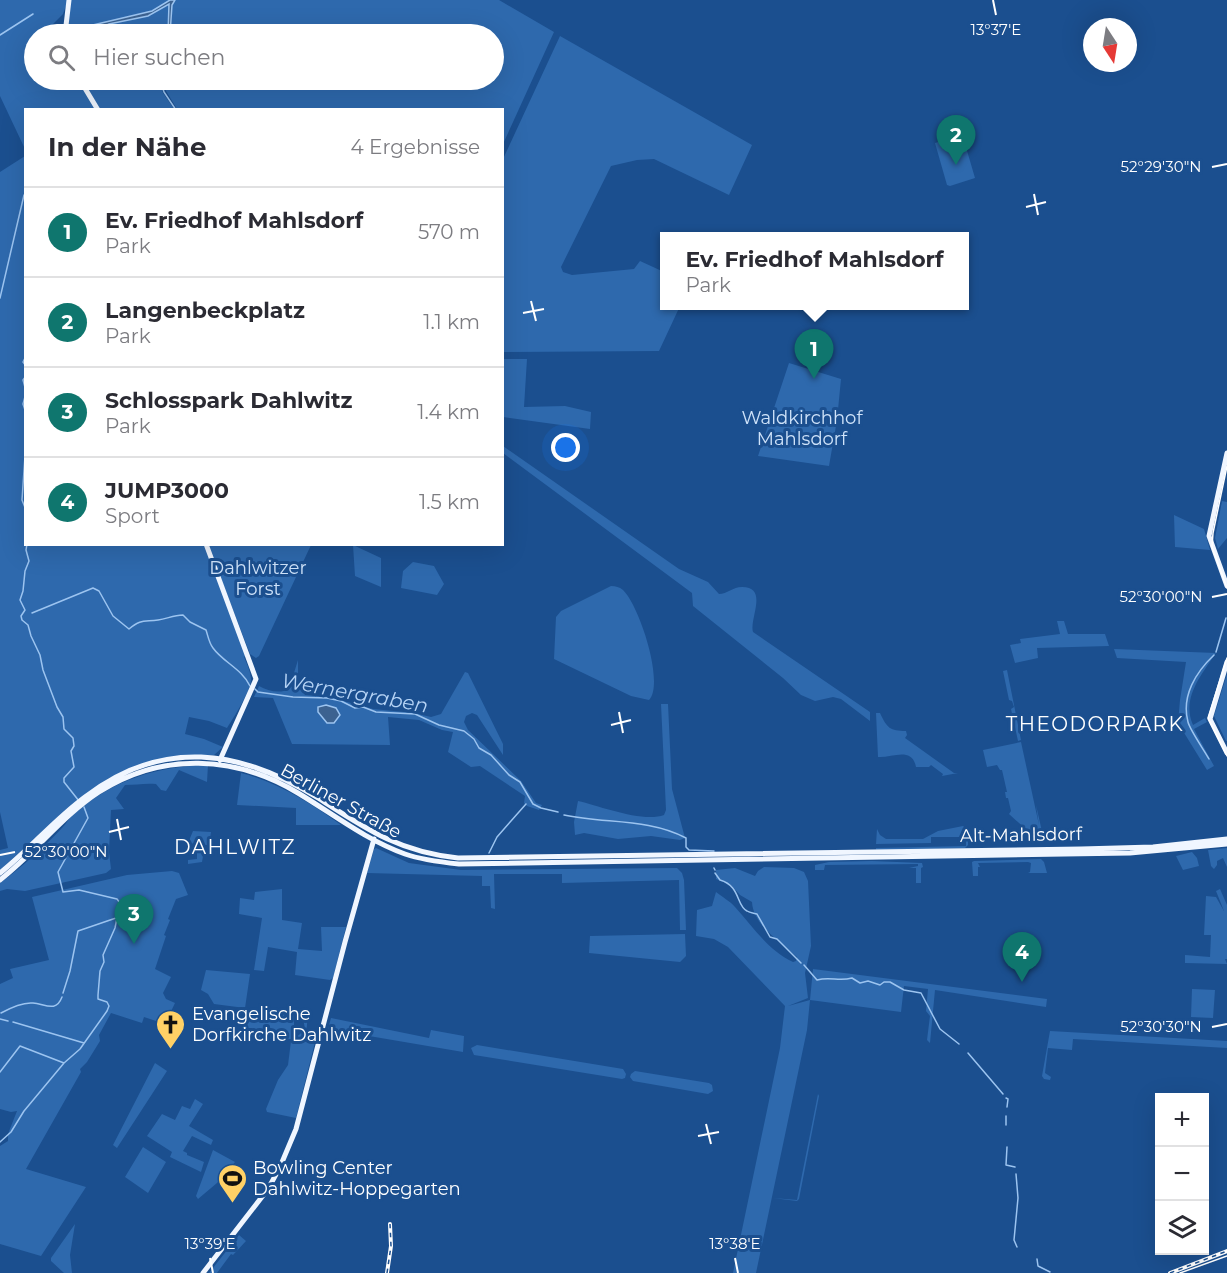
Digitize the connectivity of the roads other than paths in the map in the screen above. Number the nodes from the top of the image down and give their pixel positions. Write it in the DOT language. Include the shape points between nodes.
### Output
graph roads {
  1 [pos="69,0"];
  2 [pos="67,24"];
  3 [pos="86,90"];
  4 [pos="97,108"];
  5 [pos="1227,453"];
  6 [pos="207,546"];
  7 [pos="1227,586"];
  8 [pos="1227,662"];
  9 [pos="1227,753"];
  10 [pos="220,761"];
  11 [pos="72,810"];
  12 [pos="375,837"];
  13 [pos="1227,839"];
  14 [pos="1227,844"];
  15 [pos="815,856"];
  16 [pos="0,873"];
  17 [pos="0,880"];
  18 [pos="204,1273"];
  1 -- 2 [label="main road"];
  3 -- 4 [label="main road"];
  5 -- 7 [label="main road" via="1209,536"];
  6 -- 10 [label="main road" via="256,683"];
  8 -- 9 [label="main road" via="1210,719"];
  10 -- 11 [label="main road, Berliner Straße" via="152,768 88,797"];
  10 -- 12 [label="main road, Berliner Straße" via="278,782"];
  11 -- 16 [label="main road, Berliner Straße"];
  11 -- 17 [label="main road, Berliner Straße"];
  12 -- 15 [label="main road, Berliner Straße" via="418,852 458,858"];
  12 -- 18 [label="main road" via="296,1129 268,1189"];
  13 -- 15 [label="main road, Alt-Mahlsdorf" via="1145,847"];
  14 -- 15 [label="main road, Alt-Mahlsdorf" via="1130,853"];
}
